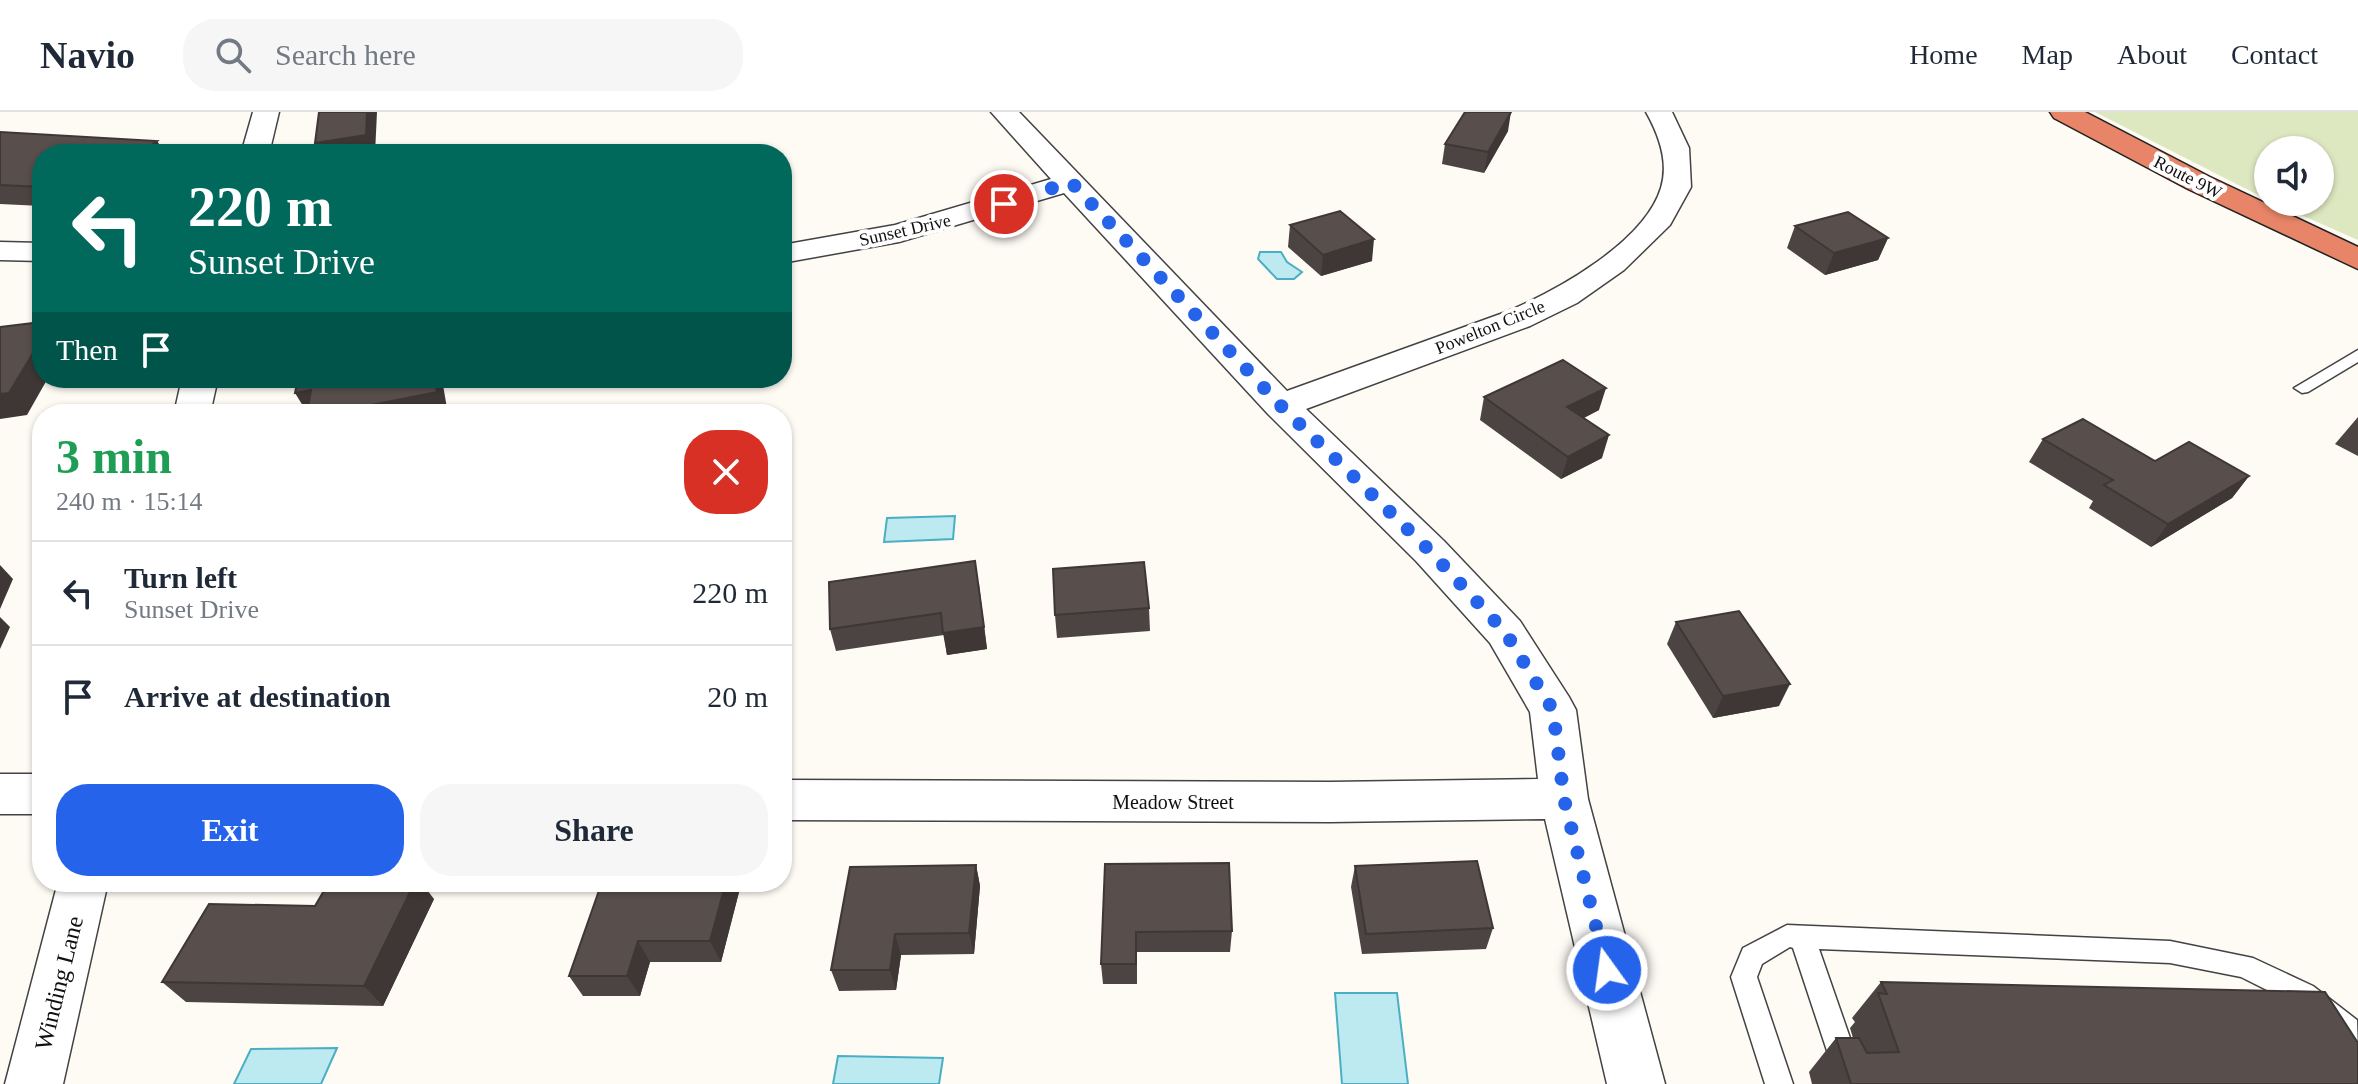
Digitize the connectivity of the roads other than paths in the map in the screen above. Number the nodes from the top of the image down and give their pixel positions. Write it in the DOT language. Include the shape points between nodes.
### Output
graph roads {
  1 [pos="266,112"];
  2 [pos="1004,112"];
  3 [pos="1659,112"];
  4 [pos="2064,112"];
  5 [pos="258,144"];
  6 [pos="1071,182"];
  7 [pos="0,251"];
  8 [pos="32,252"];
  9 [pos="792,252"];
  10 [pos="2358,259"];
  11 [pos="2358,355"];
  12 [pos="2302,388"];
  13 [pos="1281,406"];
  14 [pos="0,794"];
  15 [pos="32,794"];
  16 [pos="1564,799"];
  17 [pos="792,800"];
  18 [pos="81,892"];
  19 [pos="1802,937"];
  20 [pos="2358,1041"];
  21 [pos="34,1084"];
  22 [pos="1636,1084"];
  23 [pos="1779,1084"];
  24 [pos="1852,1084"];
  1 -- 5 [label="street"];
  2 -- 6 [label="street"];
  3 -- 13 [label="street, Powelton Circle" via="1675,146 1676,189 1649,231 1628,250 1565,296 1525,316"];
  4 -- 10 [label="highway, Route 9W"];
  6 -- 9 [label="street, Sunset Drive" via="899,233"];
  6 -- 13 [label="street"];
  7 -- 8 [label="street"];
  11 -- 12 [label="lane"];
  13 -- 16 [label="street" via="1505,632 1553,710"];
  14 -- 15 [label="street"];
  16 -- 17 [label="street, Meadow Street"];
  16 -- 22 [label="street"];
  18 -- 21 [label="street, Winding Lane"];
  19 -- 20 [label="lane" via="2170,952 2244,966 2268,977 2304,995"];
  19 -- 23 [label="lane" via="1787,936 1752,956 1744,977"];
  19 -- 24 [label="lane"];
}
